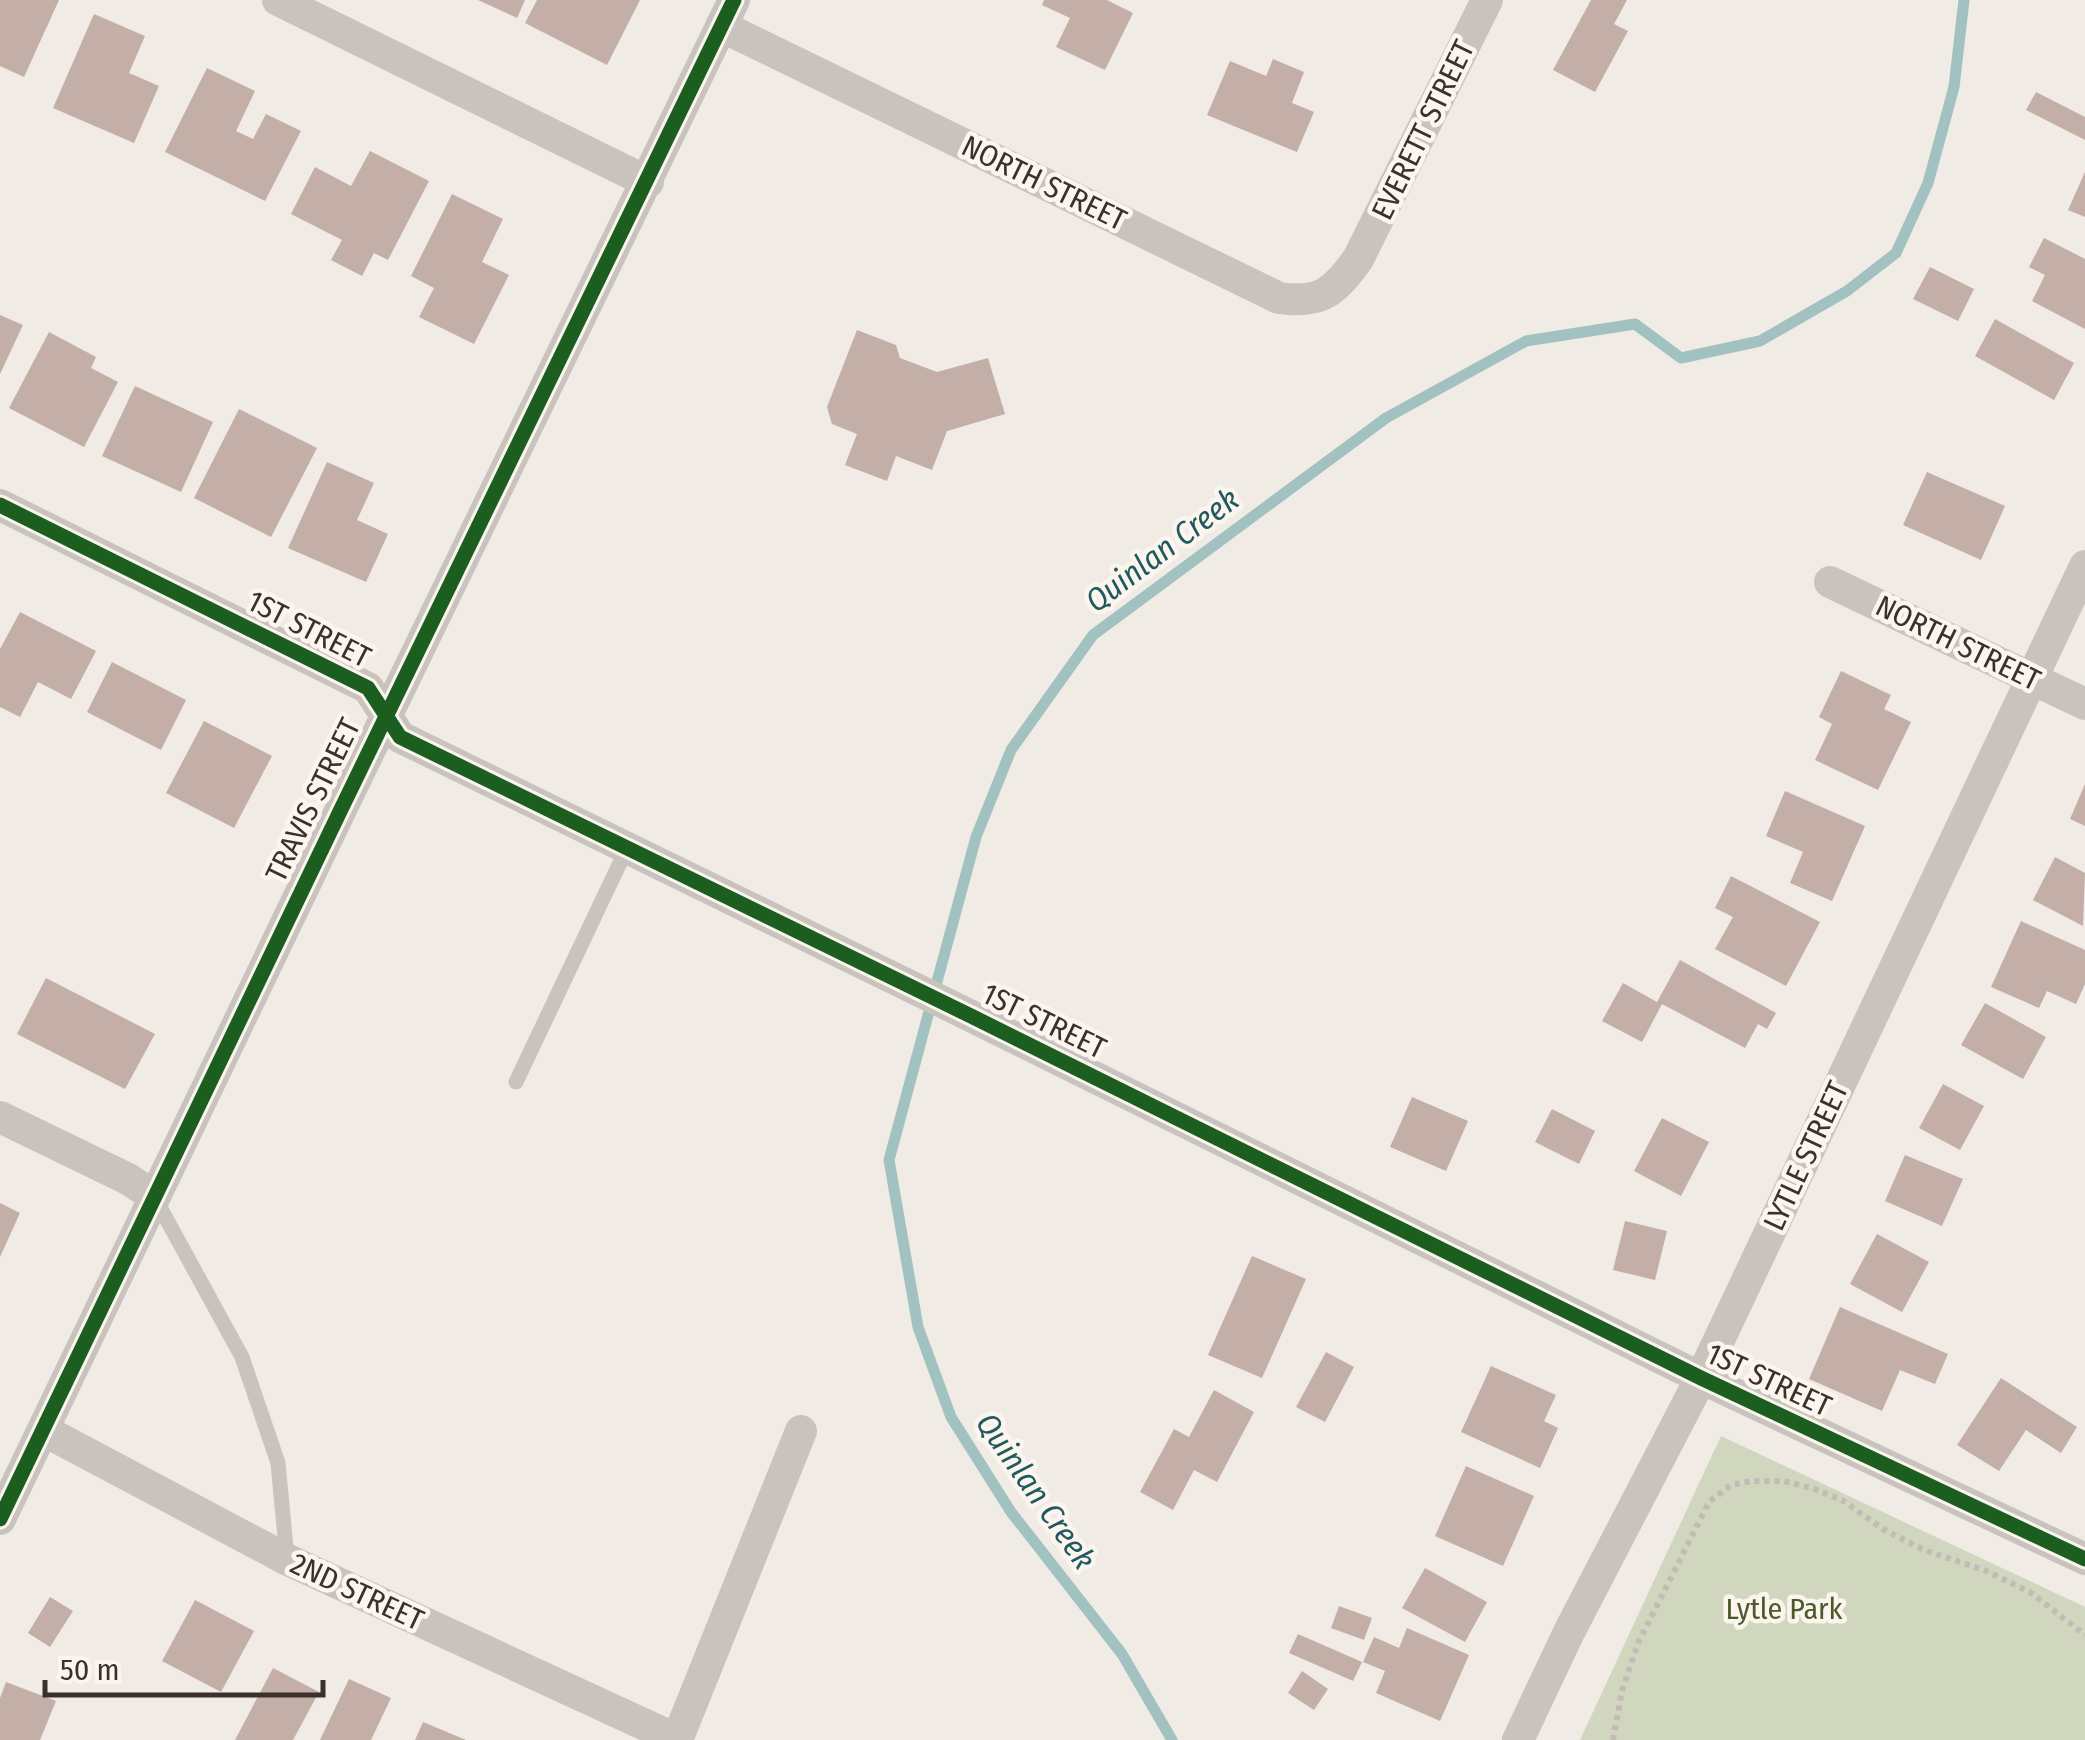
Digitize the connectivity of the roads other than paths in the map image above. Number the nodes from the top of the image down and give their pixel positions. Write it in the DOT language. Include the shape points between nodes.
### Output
graph roads {
  1 [pos="278,0"];
  2 [pos="1487,0"];
  3 [pos="728,13"];
  4 [pos="648,182"];
  5 [pos="1358,260"];
  6 [pos="0,505"];
  7 [pos="2085,566"];
  8 [pos="1830,582"];
  9 [pos="2032,678"];
  10 [pos="2085,704"];
  11 [pos="385,714"];
  12 [pos="628,848"];
  13 [pos="516,1082"];
  14 [pos="0,1117"];
  15 [pos="154,1196"];
  16 [pos="1701,1378"];
  17 [pos="42,1430"];
  18 [pos="800,1431"];
  19 [pos="0,1519"];
  20 [pos="288,1560"];
  21 [pos="2085,1560"];
  22 [pos="678,1740"];
  23 [pos="1518,1740"];
  1 -- 4 [label="street"];
  2 -- 5 [label="street, EVERETT STREET"];
  3 -- 4 [label="street, TRAVIS STREET"];
  3 -- 5 [label="street, NORTH STREET" via="1279,298 1303,302 1335,290"];
  4 -- 11 [label="street, TRAVIS STREET"];
  6 -- 11 [label="street, 1ST STREET" via="368,688"];
  7 -- 9 [label="street, LYTLE STREET"];
  8 -- 9 [label="street, NORTH STREET"];
  9 -- 10 [label="street, NORTH STREET"];
  9 -- 16 [label="street, LYTLE STREET"];
  11 -- 12 [label="street, 1ST STREET" via="400,737"];
  11 -- 15 [label="street, TRAVIS STREET"];
  12 -- 13 [label="lane"];
  12 -- 16 [label="street, 1ST STREET"];
  14 -- 15 [label="street"];
  15 -- 17 [label="street, TRAVIS STREET"];
  15 -- 20 [label="lane" via="242,1357 278,1463"];
  16 -- 21 [label="street, 1ST STREET"];
  16 -- 23 [label="street, LYTLE STREET"];
  17 -- 19 [label="street, TRAVIS STREET"];
  17 -- 20 [label="street, 2ND STREET"];
  18 -- 22 [label="street"];
  20 -- 22 [label="street, 2ND STREET"];
}
